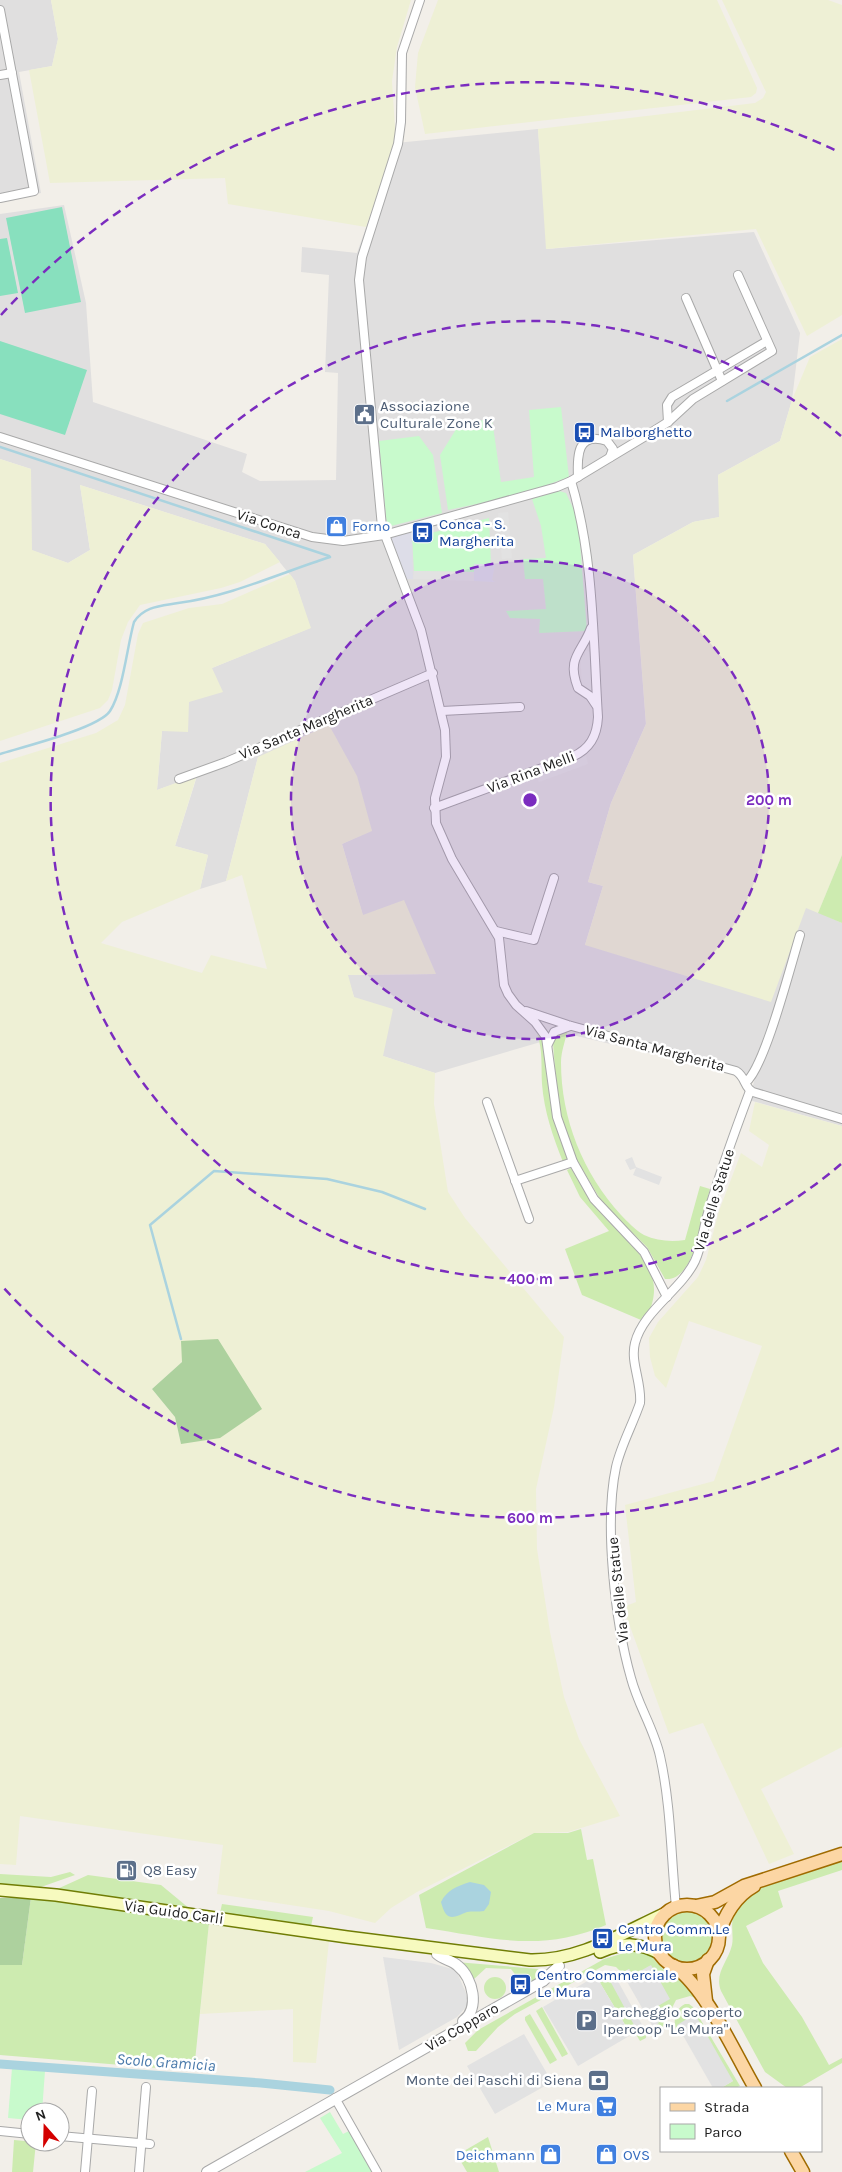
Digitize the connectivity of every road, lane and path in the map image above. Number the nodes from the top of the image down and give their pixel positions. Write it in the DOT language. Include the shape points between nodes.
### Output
graph roads {
  1 [pos="420,0"];
  2 [pos="0,10"];
  3 [pos="12,73"];
  4 [pos="0,75"];
  5 [pos="0,198"];
  6 [pos="738,275"];
  7 [pos="686,298"];
  8 [pos="767,341"];
  9 [pos="717,370"];
  10 [pos="722,381"];
  11 [pos="668,422"];
  12 [pos="0,437"];
  13 [pos="610,457"];
  14 [pos="575,479"];
  15 [pos="384,535"];
  16 [pos="591,626"];
  17 [pos="433,673"];
  18 [pos="520,707"];
  19 [pos="598,708"];
  20 [pos="442,710"];
  21 [pos="179,779"];
  22 [pos="434,808"];
  23 [pos="554,878"];
  24 [pos="496,931"];
  25 [pos="800,935"];
  26 [pos="517,1006"];
  27 [pos="552,1020"];
  28 [pos="570,1025"];
  29 [pos="541,1029"];
  30 [pos="554,1032"];
  31 [pos="548,1044"];
  32 [pos="746,1082"];
  33 [pos="750,1091"];
  34 [pos="487,1102"];
  35 [pos="842,1119"];
  36 [pos="573,1162"];
  37 [pos="515,1181"];
  38 [pos="529,1219"];
  39 [pos="667,1297"];
  40 [pos="842,1854"];
  41 [pos="772,1877"];
  42 [pos="0,1890"];
  43 [pos="696,1906"];
  44 [pos="671,1910"];
  45 [pos="347,1937"];
  46 [pos="719,1937"];
  47 [pos="437,1954"];
  48 [pos="662,1955"];
  49 [pos="709,1959"];
  50 [pos="672,1965"];
  51 [pos="560,1966"];
  52 [pos="706,2004"];
  53 [pos="361,2083"];
  54 [pos="146,2087"];
  55 [pos="754,2087"];
  56 [pos="92,2092"];
  57 [pos="335,2098"];
  58 [pos="0,2131"];
  59 [pos="20,2133"];
  60 [pos="70,2137"];
  61 [pos="88,2139"];
  62 [pos="141,2143"];
  63 [pos="150,2144"];
  64 [pos="791,2152"];
  65 [pos="84,2172"];
  66 [pos="140,2172"];
  67 [pos="207,2172"];
  68 [pos="377,2172"];
  69 [pos="803,2172"];
  1 -- 15 [label="street" via="402,53 398,144 359,272"];
  2 -- 3 [label="street"];
  3 -- 4 [label="street"];
  3 -- 5 [label="street" via="34,192"];
  6 -- 8 [label="street"];
  7 -- 9 [label="street"];
  8 -- 9 [label="street"];
  8 -- 10 [label="street, Via Conca" via="772,352"];
  9 -- 10 [label="street"];
  9 -- 11 [label="street" via="672,397 667,406"];
  10 -- 11 [label="street, Via Conca" via="693,398"];
  11 -- 13 [label="street, Via Conca"];
  12 -- 15 [label="street, Via Conca" via="312,537 343,541"];
  13 -- 14 [label="street, Via Conca"];
  13 -- 14 [label="street, Via Rina Melli" via="613,450 607,440 596,438 581,445"];
  14 -- 15 [label="street, Via Conca" via="529,497"];
  14 -- 16 [label="street, Via Rina Melli" via="586,543"];
  15 -- 17 [label="street" via="413,605"];
  16 -- 19 [label="street, Via Rina Melli"];
  16 -- 19 [label="street" via="574,664 578,688 594,700"];
  17 -- 20 [label="street"];
  17 -- 21 [label="street, Via Santa Margherita"];
  18 -- 20 [label="street"];
  19 -- 22 [label="street, Via Rina Melli" via="596,730 583,752"];
  20 -- 22 [label="street" via="446,757"];
  22 -- 24 [label="street" via="444,844"];
  23 -- 24 [label="street" via="534,940"];
  24 -- 26 [label="street" via="501,945 504,985"];
  25 -- 32 [label="street" via="765,1046 754,1075"];
  26 -- 27 [label="street, Via Santa Margherita"];
  26 -- 29 [label="street"];
  27 -- 28 [label="street, Via Santa Margherita"];
  27 -- 29 [label="street" via="544,1022"];
  28 -- 30 [label="street, Via Santa Margherita"];
  28 -- 32 [label="street, Via Santa Margherita" via="733,1070"];
  29 -- 30 [label="street, Via Santa Margherita"];
  29 -- 31 [label="street"];
  30 -- 31 [label="street"];
  31 -- 36 [label="street" via="557,1117"];
  32 -- 33 [label="street"];
  33 -- 35 [label="street"];
  33 -- 39 [label="street, Via delle Statue" via="696,1259 687,1275"];
  34 -- 37 [label="street"];
  36 -- 37 [label="street"];
  36 -- 39 [label="street" via="594,1199 644,1252"];
  37 -- 38 [label="street"];
  39 -- 44 [label="street, Via delle Statue" via="641,1328 634,1344 641,1393 617,1466 612,1497 612,1537 615,1587 628,1664 662,1768"];
  40 -- 41 [label="main road"];
  41 -- 43 [label="main road" via="744,1886 712,1903"];
  41 -- 46 [label="main road" via="738,1899 726,1915"];
  42 -- 45 [label="main road, Via Guido Carli" via="56,1895"];
  43 -- 44 [label="main road"];
  43 -- 46 [label="main road" via="711,1915"];
  44 -- 45 [label="main road, Via Guido Carli" via="583,1953 549,1960"];
  44 -- 48 [label="main road" via="659,1922 656,1934"];
  45 -- 47 [label="main road, Via Guido Carli"];
  46 -- 49 [label="main road"];
  47 -- 51 [label="main road, Via Guido Carli" via="525,1967"];
  47 -- 53 [label="street, Via Copparo" via="463,1971 473,1998 472,2012"];
  48 -- 50 [label="main road"];
  48 -- 51 [label="main road, Via Guido Carli" via="639,1945 624,1944"];
  49 -- 50 [label="main road" via="694,1968"];
  49 -- 52 [label="main road" via="703,1974"];
  50 -- 52 [label="main road" via="690,1980"];
  51 -- 53 [label="street, Via Copparo" via="543,1981"];
  52 -- 55 [label="main road"];
  53 -- 57 [label="street, Via Copparo"];
  54 -- 62 [label="street"];
  56 -- 61 [label="street"];
  57 -- 67 [label="street, Via Copparo"];
  57 -- 68 [label="street"];
  58 -- 59 [label="street"];
  60 -- 61 [label="street"];
  61 -- 62 [label="street"];
  61 -- 65 [label="street"];
  62 -- 63 [label="street"];
  62 -- 66 [label="street"];
  64 -- 69 [label="main road"];
}
